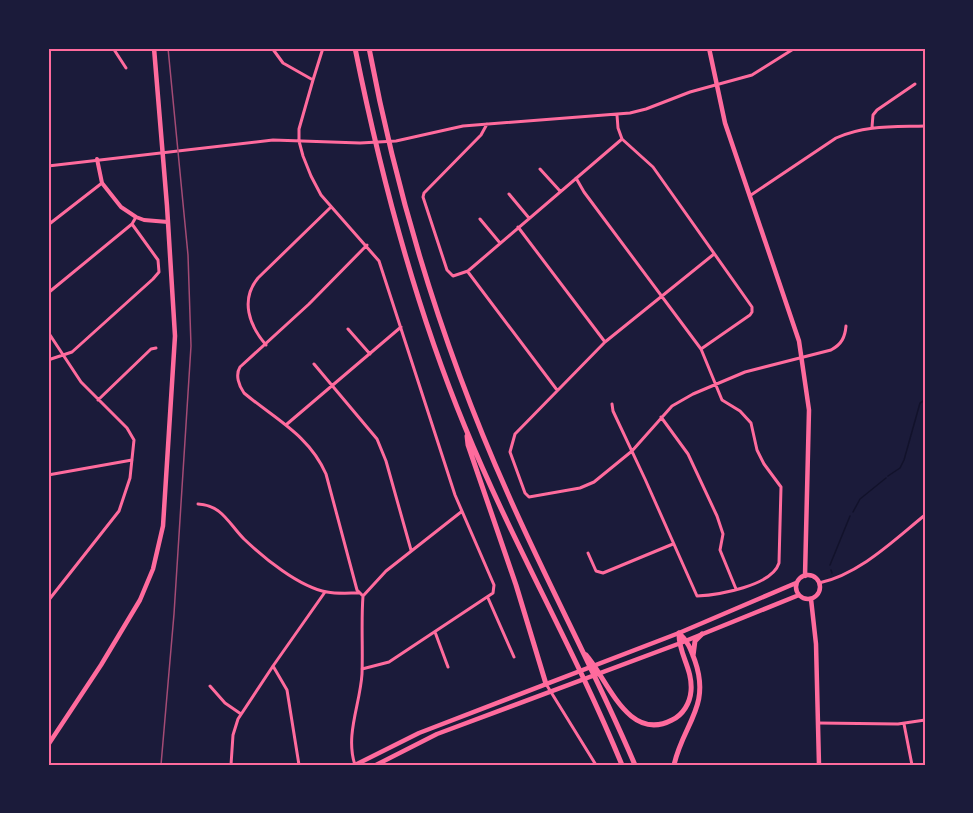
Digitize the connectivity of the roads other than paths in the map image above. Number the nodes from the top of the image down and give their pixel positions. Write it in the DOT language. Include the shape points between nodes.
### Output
graph roads {
  1 [pos="113,48"];
  2 [pos="154,48"];
  3 [pos="272,48"];
  4 [pos="323,48"];
  5 [pos="356,48"];
  6 [pos="369,48"];
  7 [pos="709,48"];
  8 [pos="795,48"];
  9 [pos="787,50"];
  10 [pos="126,68"];
  11 [pos="314,80"];
  12 [pos="915,84"];
  13 [pos="716,87"];
  14 [pos="617,115"];
  15 [pos="487,124"];
  16 [pos="925,126"];
  17 [pos="872,127"];
  18 [pos="622,139"];
  19 [pos="299,141"];
  20 [pos="97,159"];
  21 [pos="48,166"];
  22 [pos="540,169"];
  23 [pos="576,178"];
  24 [pos="102,183"];
  25 [pos="560,191"];
  26 [pos="509,194"];
  27 [pos="751,195"];
  28 [pos="332,207"];
  29 [pos="136,217"];
  30 [pos="529,218"];
  31 [pos="480,219"];
  32 [pos="168,222"];
  33 [pos="132,224"];
  34 [pos="48,225"];
  35 [pos="518,227"];
  36 [pos="500,243"];
  37 [pos="367,245"];
  38 [pos="714,254"];
  39 [pos="468,271"];
  40 [pos="48,293"];
  41 [pos="663,297"];
  42 [pos="846,326"];
  43 [pos="402,327"];
  44 [pos="348,329"];
  45 [pos="48,332"];
  46 [pos="605,342"];
  47 [pos="266,345"];
  48 [pos="156,348"];
  49 [pos="701,349"];
  50 [pos="370,354"];
  51 [pos="64,355"];
  52 [pos="801,357"];
  53 [pos="48,360"];
  54 [pos="314,364"];
  55 [pos="716,384"];
  56 [pos="332,385"];
  57 [pos="557,390"];
  58 [pos="98,400"];
  59 [pos="612,404"];
  60 [pos="661,417"];
  61 [pos="287,424"];
  62 [pos="465,429"];
  63 [pos="632,451"];
  64 [pos="132,460"];
  65 [pos="48,475"];
  66 [pos="198,504"];
  67 [pos="461,512"];
  68 [pos="925,515"];
  69 [pos="673,544"];
  70 [pos="411,550"];
  71 [pos="588,553"];
  72 [pos="805,576"];
  73 [pos="819,582"];
  74 [pos="796,583"];
  75 [pos="736,589"];
  76 [pos="325,592"];
  77 [pos="361,594"];
  78 [pos="798,595"];
  79 [pos="488,598"];
  80 [pos="810,599"];
  81 [pos="48,601"];
  82 [pos="435,632"];
  83 [pos="679,633"];
  84 [pos="702,634"];
  85 [pos="687,640"];
  86 [pos="678,644"];
  87 [pos="582,650"];
  88 [pos="514,657"];
  89 [pos="693,657"];
  90 [pos="273,666"];
  91 [pos="448,667"];
  92 [pos="362,669"];
  93 [pos="546,684"];
  94 [pos="210,686"];
  95 [pos="549,691"];
  96 [pos="241,714"];
  97 [pos="925,720"];
  98 [pos="818,723"];
  99 [pos="904,724"];
  100 [pos="48,745"];
  101 [pos="378,764"];
  102 [pos="231,765"];
  103 [pos="299,765"];
  104 [pos="355,765"];
  105 [pos="597,765"];
  106 [pos="622,765"];
  107 [pos="635,765"];
  108 [pos="674,765"];
  109 [pos="819,765"];
  110 [pos="912,765"];
  1 -- 10 [label="street"];
  2 -- 32 [label="main road"];
  3 -- 11 [label="street" via="284,63"];
  4 -- 11 [label="street"];
  5 -- 62 [label="highway" via="406,258"];
  6 -- 87 [label="highway" via="392,159 456,368 507,493"];
  7 -- 13 [label="main road"];
  8 -- 9 [label="street"];
  9 -- 13 [label="street" via="752,75"];
  11 -- 19 [label="street" via="299,126"];
  12 -- 17 [label="street" via="877,110"];
  13 -- 14 [label="street"];
  13 -- 27 [label="main road"];
  14 -- 15 [label="street"];
  14 -- 18 [label="street"];
  15 -- 19 [label="street" via="407,139 360,143"];
  15 -- 39 [label="street" via="423,197 447,270 453,276"];
  16 -- 17 [label="street"];
  17 -- 27 [label="street" via="836,138"];
  18 -- 23 [label="street"];
  18 -- 38 [label="street" via="653,167"];
  19 -- 20 [label="street" via="273,140"];
  19 -- 28 [label="street" via="311,177"];
  20 -- 21 [label="street"];
  20 -- 24 [label="street"];
  22 -- 25 [label="street"];
  23 -- 25 [label="street"];
  23 -- 41 [label="street"];
  24 -- 29 [label="street" via="121,207"];
  24 -- 34 [label="street"];
  25 -- 30 [label="street"];
  26 -- 30 [label="street"];
  27 -- 52 [label="main road"];
  28 -- 37 [label="street"];
  28 -- 47 [label="street" via="249,291 249,314"];
  29 -- 32 [label="street"];
  29 -- 33 [label="street"];
  30 -- 35 [label="street"];
  31 -- 36 [label="street"];
  32 -- 100 [label="main road" via="175,336 165,512 159,549 135,610"];
  33 -- 40 [label="street"];
  33 -- 51 [label="street" via="158,260 159,272 72,352"];
  35 -- 36 [label="street"];
  35 -- 46 [label="street"];
  36 -- 39 [label="street"];
  37 -- 43 [label="street" via="379,261"];
  37 -- 47 [label="street"];
  38 -- 41 [label="street"];
  38 -- 49 [label="street" via="753,310"];
  39 -- 57 [label="street"];
  41 -- 46 [label="street"];
  41 -- 49 [label="street"];
  42 -- 52 [label="street" via="837,347"];
  43 -- 50 [label="street"];
  43 -- 67 [label="street"];
  44 -- 50 [label="street"];
  45 -- 51 [label="street"];
  46 -- 57 [label="street"];
  47 -- 61 [label="street" via="240,367 240,383 244,393"];
  48 -- 58 [label="street"];
  49 -- 55 [label="street"];
  50 -- 56 [label="street"];
  51 -- 53 [label="street"];
  51 -- 58 [label="street"];
  52 -- 55 [label="street"];
  52 -- 72 [label="main road" via="810,422"];
  54 -- 56 [label="street"];
  55 -- 60 [label="street" via="677,402"];
  55 -- 75 [label="street" via="723,402 749,420 764,464 780,486 778,568 767,577"];
  56 -- 61 [label="street"];
  56 -- 70 [label="street" via="380,445"];
  57 -- 63 [label="street" via="515,434 510,452 525,493 531,497 588,485"];
  58 -- 64 [label="street" via="131,434"];
  59 -- 63 [label="street"];
  60 -- 63 [label="street"];
  60 -- 75 [label="street" via="688,454 717,516 723,534 720,550"];
  61 -- 77 [label="street" via="312,448 326,474"];
  62 -- 93 [label="highway"];
  62 -- 106 [label="highway"];
  63 -- 69 [label="street"];
  64 -- 65 [label="street"];
  64 -- 81 [label="street" via="119,511"];
  66 -- 76 [label="street" via="216,508 267,558"];
  67 -- 70 [label="street"];
  67 -- 79 [label="street" via="492,578 494,591"];
  68 -- 73 [label="street" via="870,558 835,578"];
  69 -- 71 [label="street" via="603,573 596,571"];
  69 -- 75 [label="street" via="697,596"];
  70 -- 77 [label="street"];
  72 -- 73 [label="main road"];
  72 -- 74 [label="main road"];
  73 -- 80 [label="main road" via="819,593"];
  74 -- 78 [label="main road"];
  74 -- 83 [label="main road"];
  76 -- 77 [label="street"];
  76 -- 90 [label="street"];
  77 -- 92 [label="street"];
  78 -- 80 [label="main road"];
  78 -- 84 [label="main road"];
  79 -- 82 [label="street"];
  79 -- 88 [label="street"];
  80 -- 98 [label="main road" via="816,644"];
  82 -- 91 [label="street"];
  82 -- 92 [label="street" via="389,662"];
  83 -- 85 [label="highway"];
  83 -- 86 [label="highway"];
  83 -- 93 [label="main road"];
  84 -- 85 [label="main road"];
  84 -- 89 [label="highway" via="695,641"];
  85 -- 86 [label="main road"];
  85 -- 89 [label="highway"];
  86 -- 87 [label="highway" via="690,673 690,697 677,718 657,725 643,723 628,714"];
  86 -- 95 [label="main road"];
  87 -- 107 [label="highway"];
  89 -- 108 [label="highway" via="701,694"];
  90 -- 96 [label="street"];
  90 -- 103 [label="street" via="287,690"];
  92 -- 104 [label="street" via="351,738"];
  93 -- 95 [label="street"];
  93 -- 104 [label="main road" via="419,733"];
  94 -- 96 [label="street"];
  95 -- 101 [label="main road" via="438,734"];
  95 -- 105 [label="street"];
  96 -- 102 [label="street" via="234,730"];
  97 -- 99 [label="street"];
  98 -- 99 [label="street"];
  98 -- 109 [label="main road"];
  99 -- 110 [label="street"];
}
